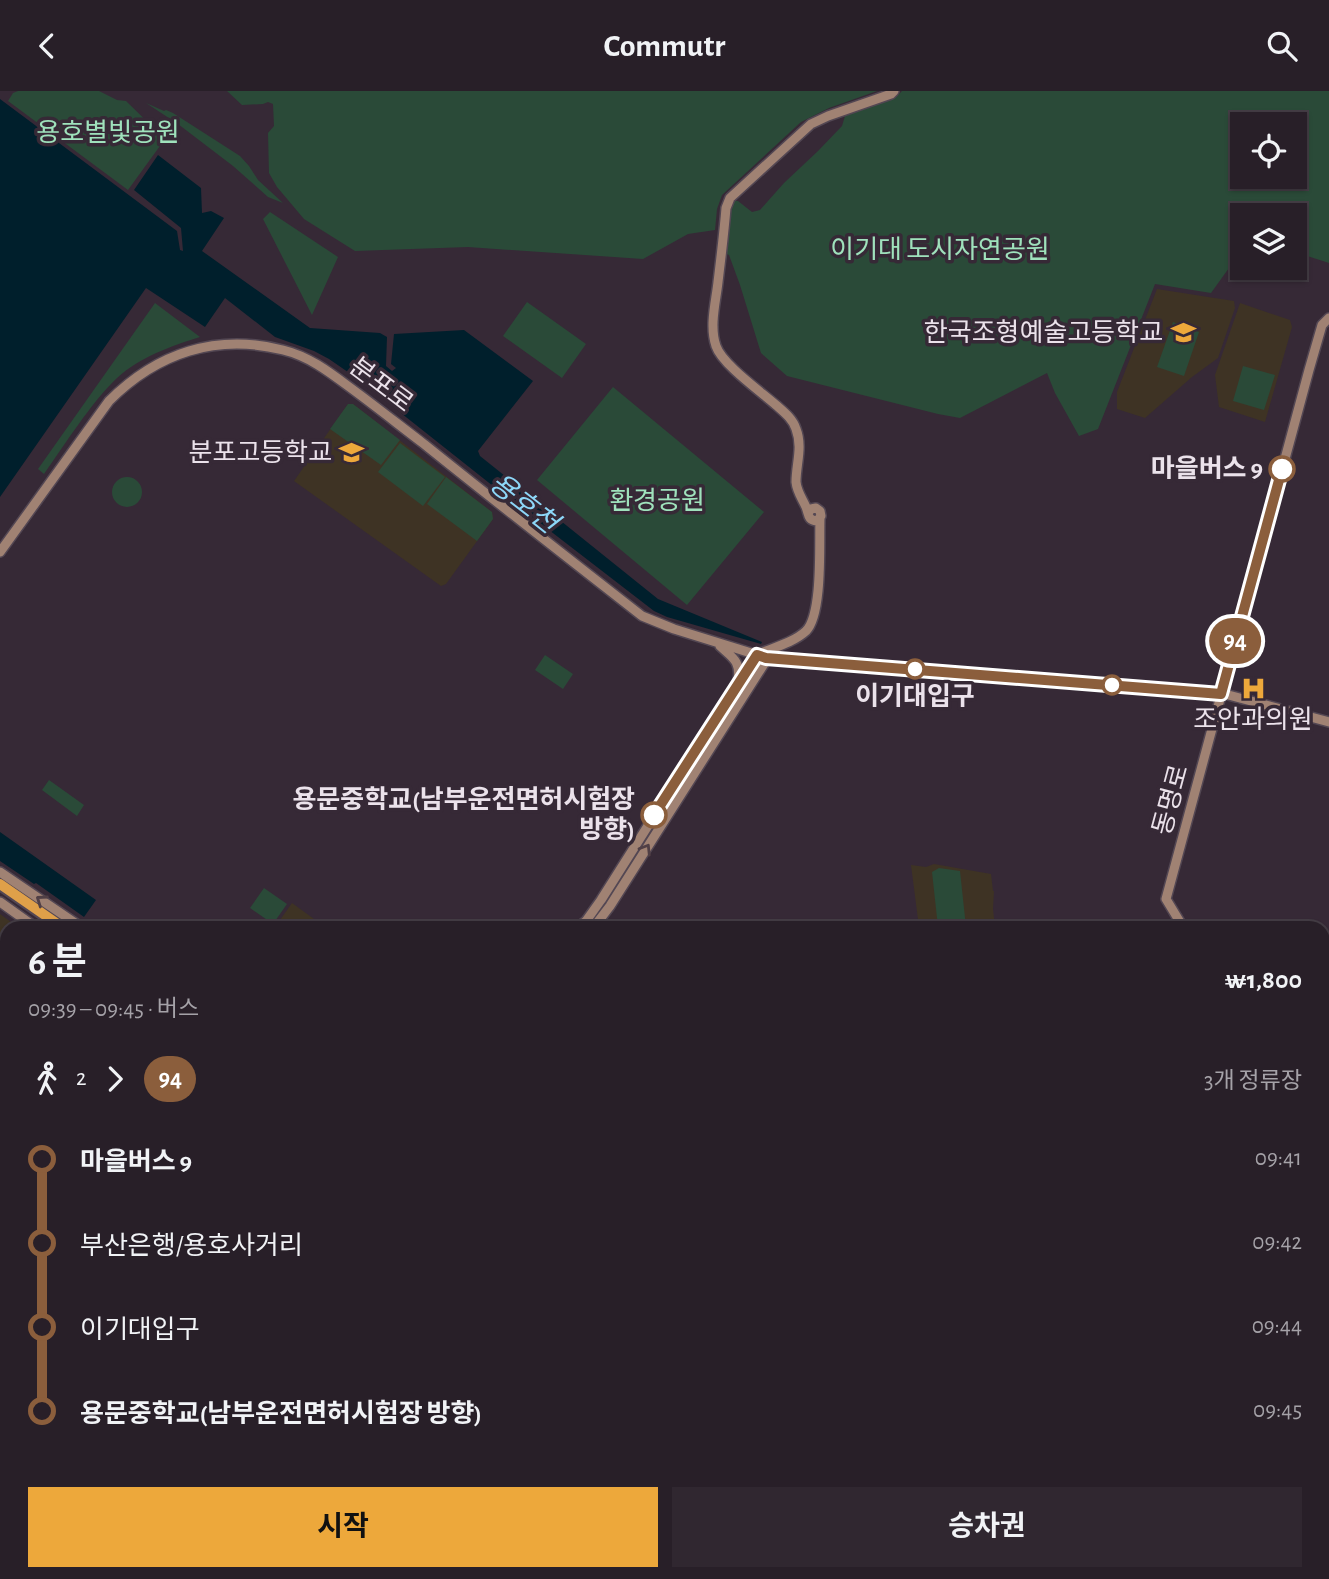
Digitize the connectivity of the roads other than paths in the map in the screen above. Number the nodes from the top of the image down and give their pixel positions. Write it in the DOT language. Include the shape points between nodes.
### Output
graph roads {
  1 [pos="894,91"];
  2 [pos="1329,318"];
  3 [pos="0,552"];
  4 [pos="717,643"];
  5 [pos="762,657"];
  6 [pos="735,688"];
  7 [pos="1221,694"];
  8 [pos="729,718"];
  9 [pos="1329,722"];
  10 [pos="0,871"];
  11 [pos="0,884"];
  12 [pos="0,893"];
  13 [pos="0,902"];
  14 [pos="27,921"];
  15 [pos="41,921"];
  16 [pos="53,921"];
  17 [pos="72,921"];
  18 [pos="586,921"];
  19 [pos="599,921"];
  20 [pos="1180,921"];
  1 -- 5 [label="main road" via="811,124 730,198 726,208 713,328 716,345 723,359 796,427 798,494 814,515 819,539 811,624"];
  2 -- 7 [label="main road, 동명로" via="1322,325 1309,370"];
  3 -- 4 [label="main road, 분포로" via="124,385 195,348 258,344 317,363 642,616"];
  4 -- 5 [label="main road, 분포로"];
  4 -- 6 [label="main road" via="736,660"];
  5 -- 6 [label="main road"];
  5 -- 7 [label="main road, 분포로"];
  5 -- 8 [label="main road"];
  6 -- 8 [label="main road"];
  6 -- 18 [label="main road"];
  7 -- 9 [label="main road, 분포로"];
  7 -- 20 [label="main road, 동명로" via="1166,899"];
  19 -- 8 [label="main road, one-way"];
  17 -- 10 [label="main road, one-way"];
  11 -- 16 [label="highway"];
  12 -- 15 [label="highway"];
  13 -- 14 [label="main road"];
}
